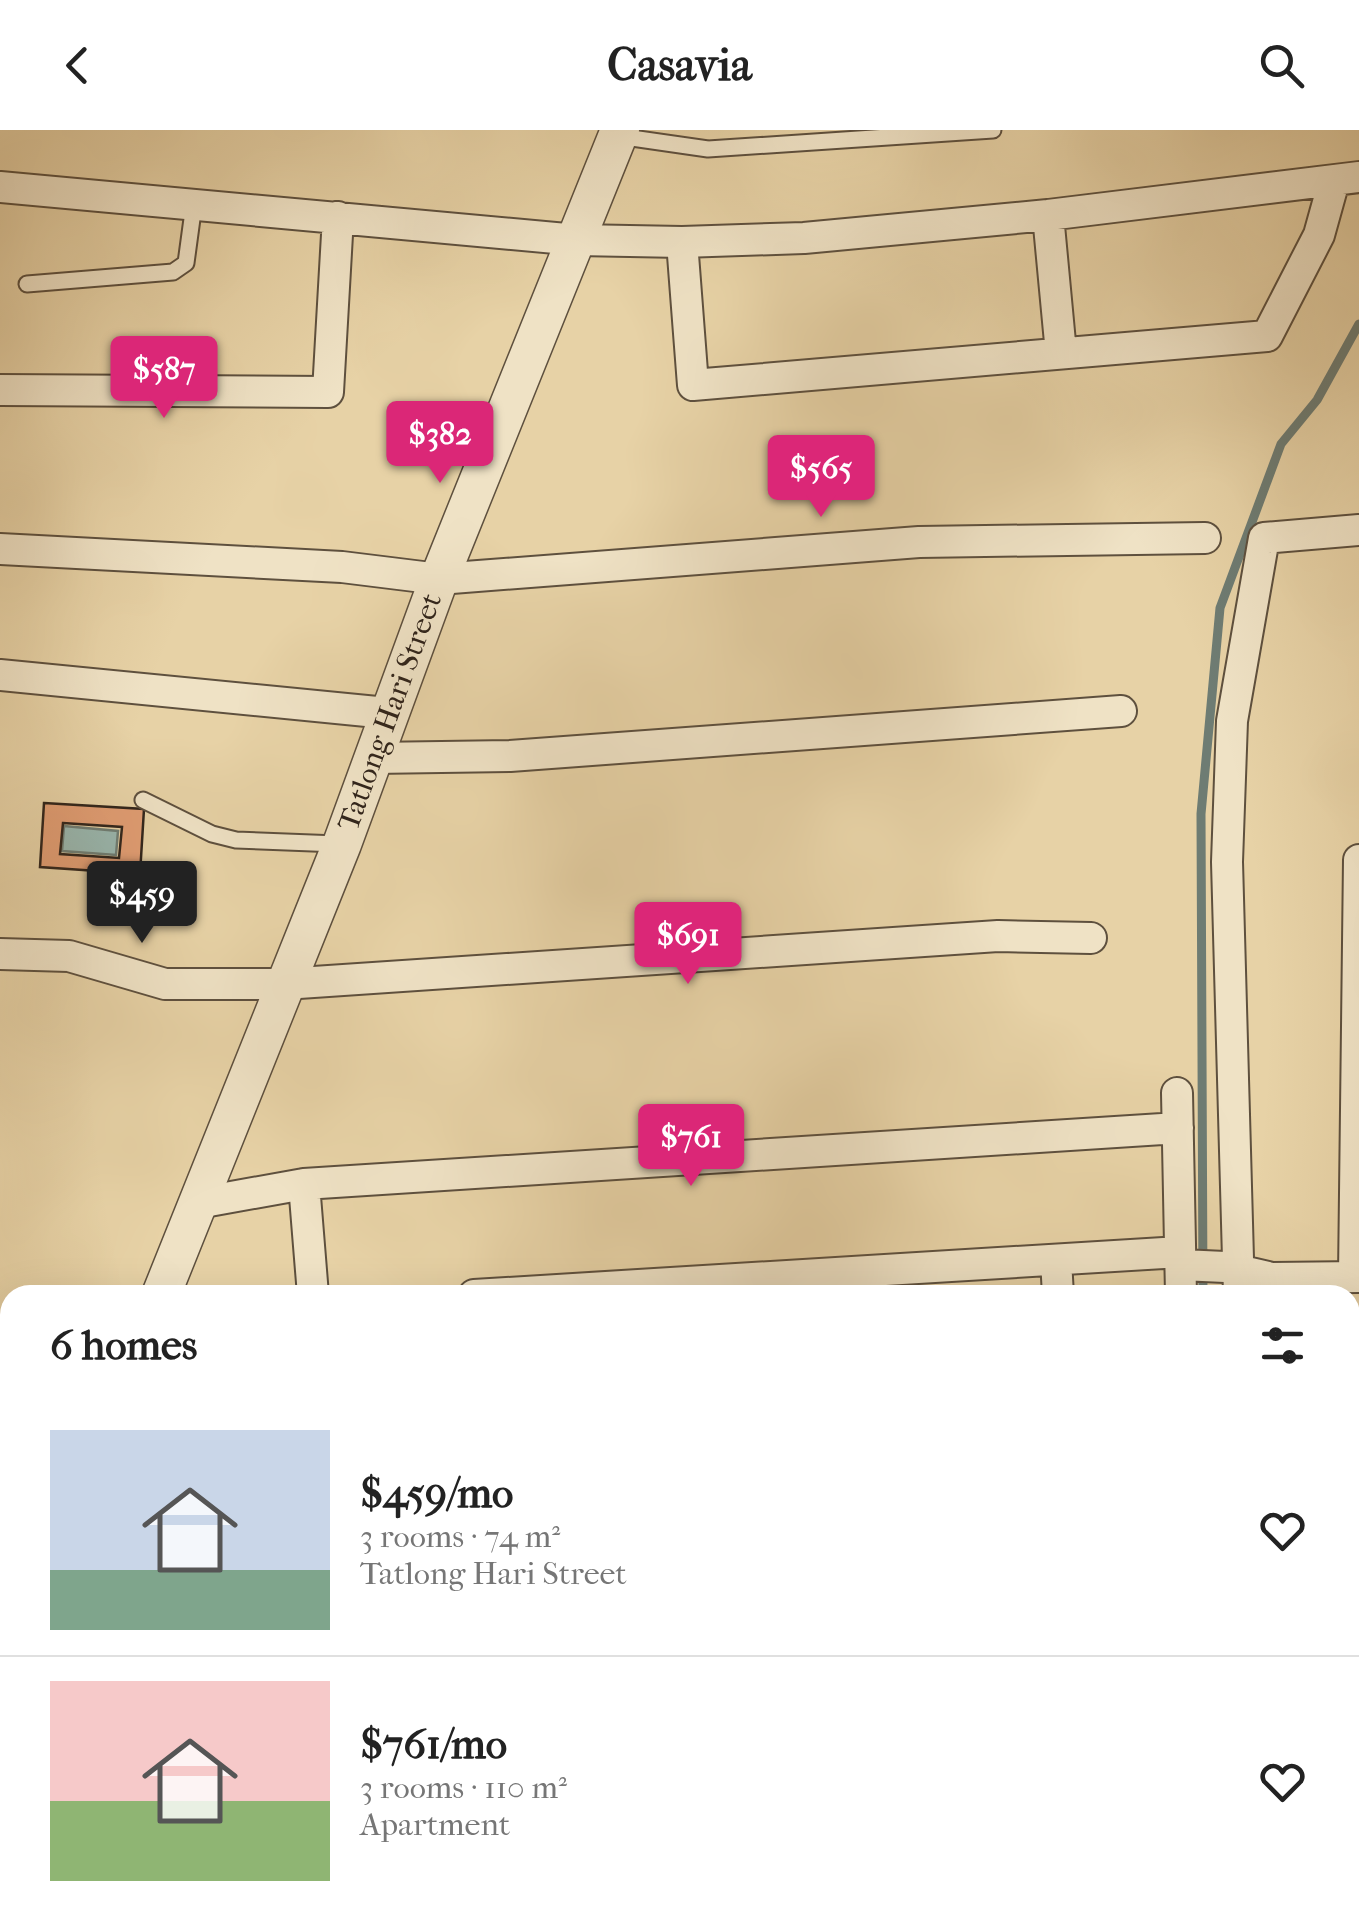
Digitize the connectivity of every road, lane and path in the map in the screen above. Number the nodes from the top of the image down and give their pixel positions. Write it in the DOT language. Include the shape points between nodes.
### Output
graph roads {
  1 [pos="993,130"];
  2 [pos="619,133"];
  3 [pos="1346,179"];
  4 [pos="0,187"];
  5 [pos="194,204"];
  6 [pos="1048,215"];
  7 [pos="338,218"];
  8 [pos="577,240"];
  9 [pos="682,242"];
  10 [pos="27,284"];
  11 [pos="1061,354"];
  12 [pos="0,390"];
  13 [pos="1359,530"];
  14 [pos="1206,538"];
  15 [pos="0,549"];
  16 [pos="439,578"];
  17 [pos="0,676"];
  18 [pos="1121,711"];
  19 [pos="387,713"];
  20 [pos="373,758"];
  21 [pos="143,800"];
  22 [pos="342,844"];
  23 [pos="1359,860"];
  24 [pos="1090,938"];
  25 [pos="0,954"];
  26 [pos="284,984"];
  27 [pos="1178,1092"];
  28 [pos="1178,1128"];
  29 [pos="304,1184"];
  30 [pos="198,1203"];
  31 [pos="1056,1260"];
  32 [pos="1184,1270"];
  33 [pos="1356,1277"];
  34 [pos="1234,1278"];
  35 [pos="166,1285"];
  36 [pos="311,1285"];
  37 [pos="640,1285"];
  38 [pos="1057,1285"];
  1 -- 2 [label="lane" via="708,149"];
  2 -- 8 [label="street, Tatlong Hari Street"];
  3 -- 6 [label="street"];
  3 -- 11 [label="street" via="1267,336"];
  4 -- 5 [label="street"];
  5 -- 7 [label="street"];
  5 -- 10 [label="lane" via="186,263 173,272"];
  6 -- 9 [label="street"];
  6 -- 11 [label="street"];
  7 -- 8 [label="street"];
  7 -- 12 [label="street" via="328,392"];
  8 -- 9 [label="street"];
  8 -- 16 [label="street, Tatlong Hari Street"];
  9 -- 11 [label="street" via="694,385"];
  13 -- 34 [label="street" via="1264,538 1243,646 1232,721 1227,862"];
  14 -- 16 [label="street" via="919,542"];
  15 -- 16 [label="street"];
  16 -- 19 [label="street, Tatlong Hari Street"];
  17 -- 19 [label="street"];
  18 -- 20 [label="street" via="510,756"];
  19 -- 20 [label="street, Tatlong Hari Street"];
  20 -- 22 [label="street, Tatlong Hari Street"];
  21 -- 22 [label="lane" via="236,840"];
  22 -- 26 [label="street, Tatlong Hari Street"];
  23 -- 33 [label="street"];
  24 -- 26 [label="street" via="998,936"];
  25 -- 26 [label="street" via="70,956 165,984"];
  26 -- 30 [label="street, Tatlong Hari Street"];
  27 -- 28 [label="street"];
  28 -- 29 [label="street"];
  28 -- 32 [label="street"];
  29 -- 30 [label="street"];
  29 -- 36 [label="street"];
  30 -- 35 [label="street, Tatlong Hari Street"];
  31 -- 32 [label="street"];
  31 -- 37 [label="street"];
  31 -- 38 [label="street"];
  32 -- 34 [label="street"];
  33 -- 34 [label="street"];
}
